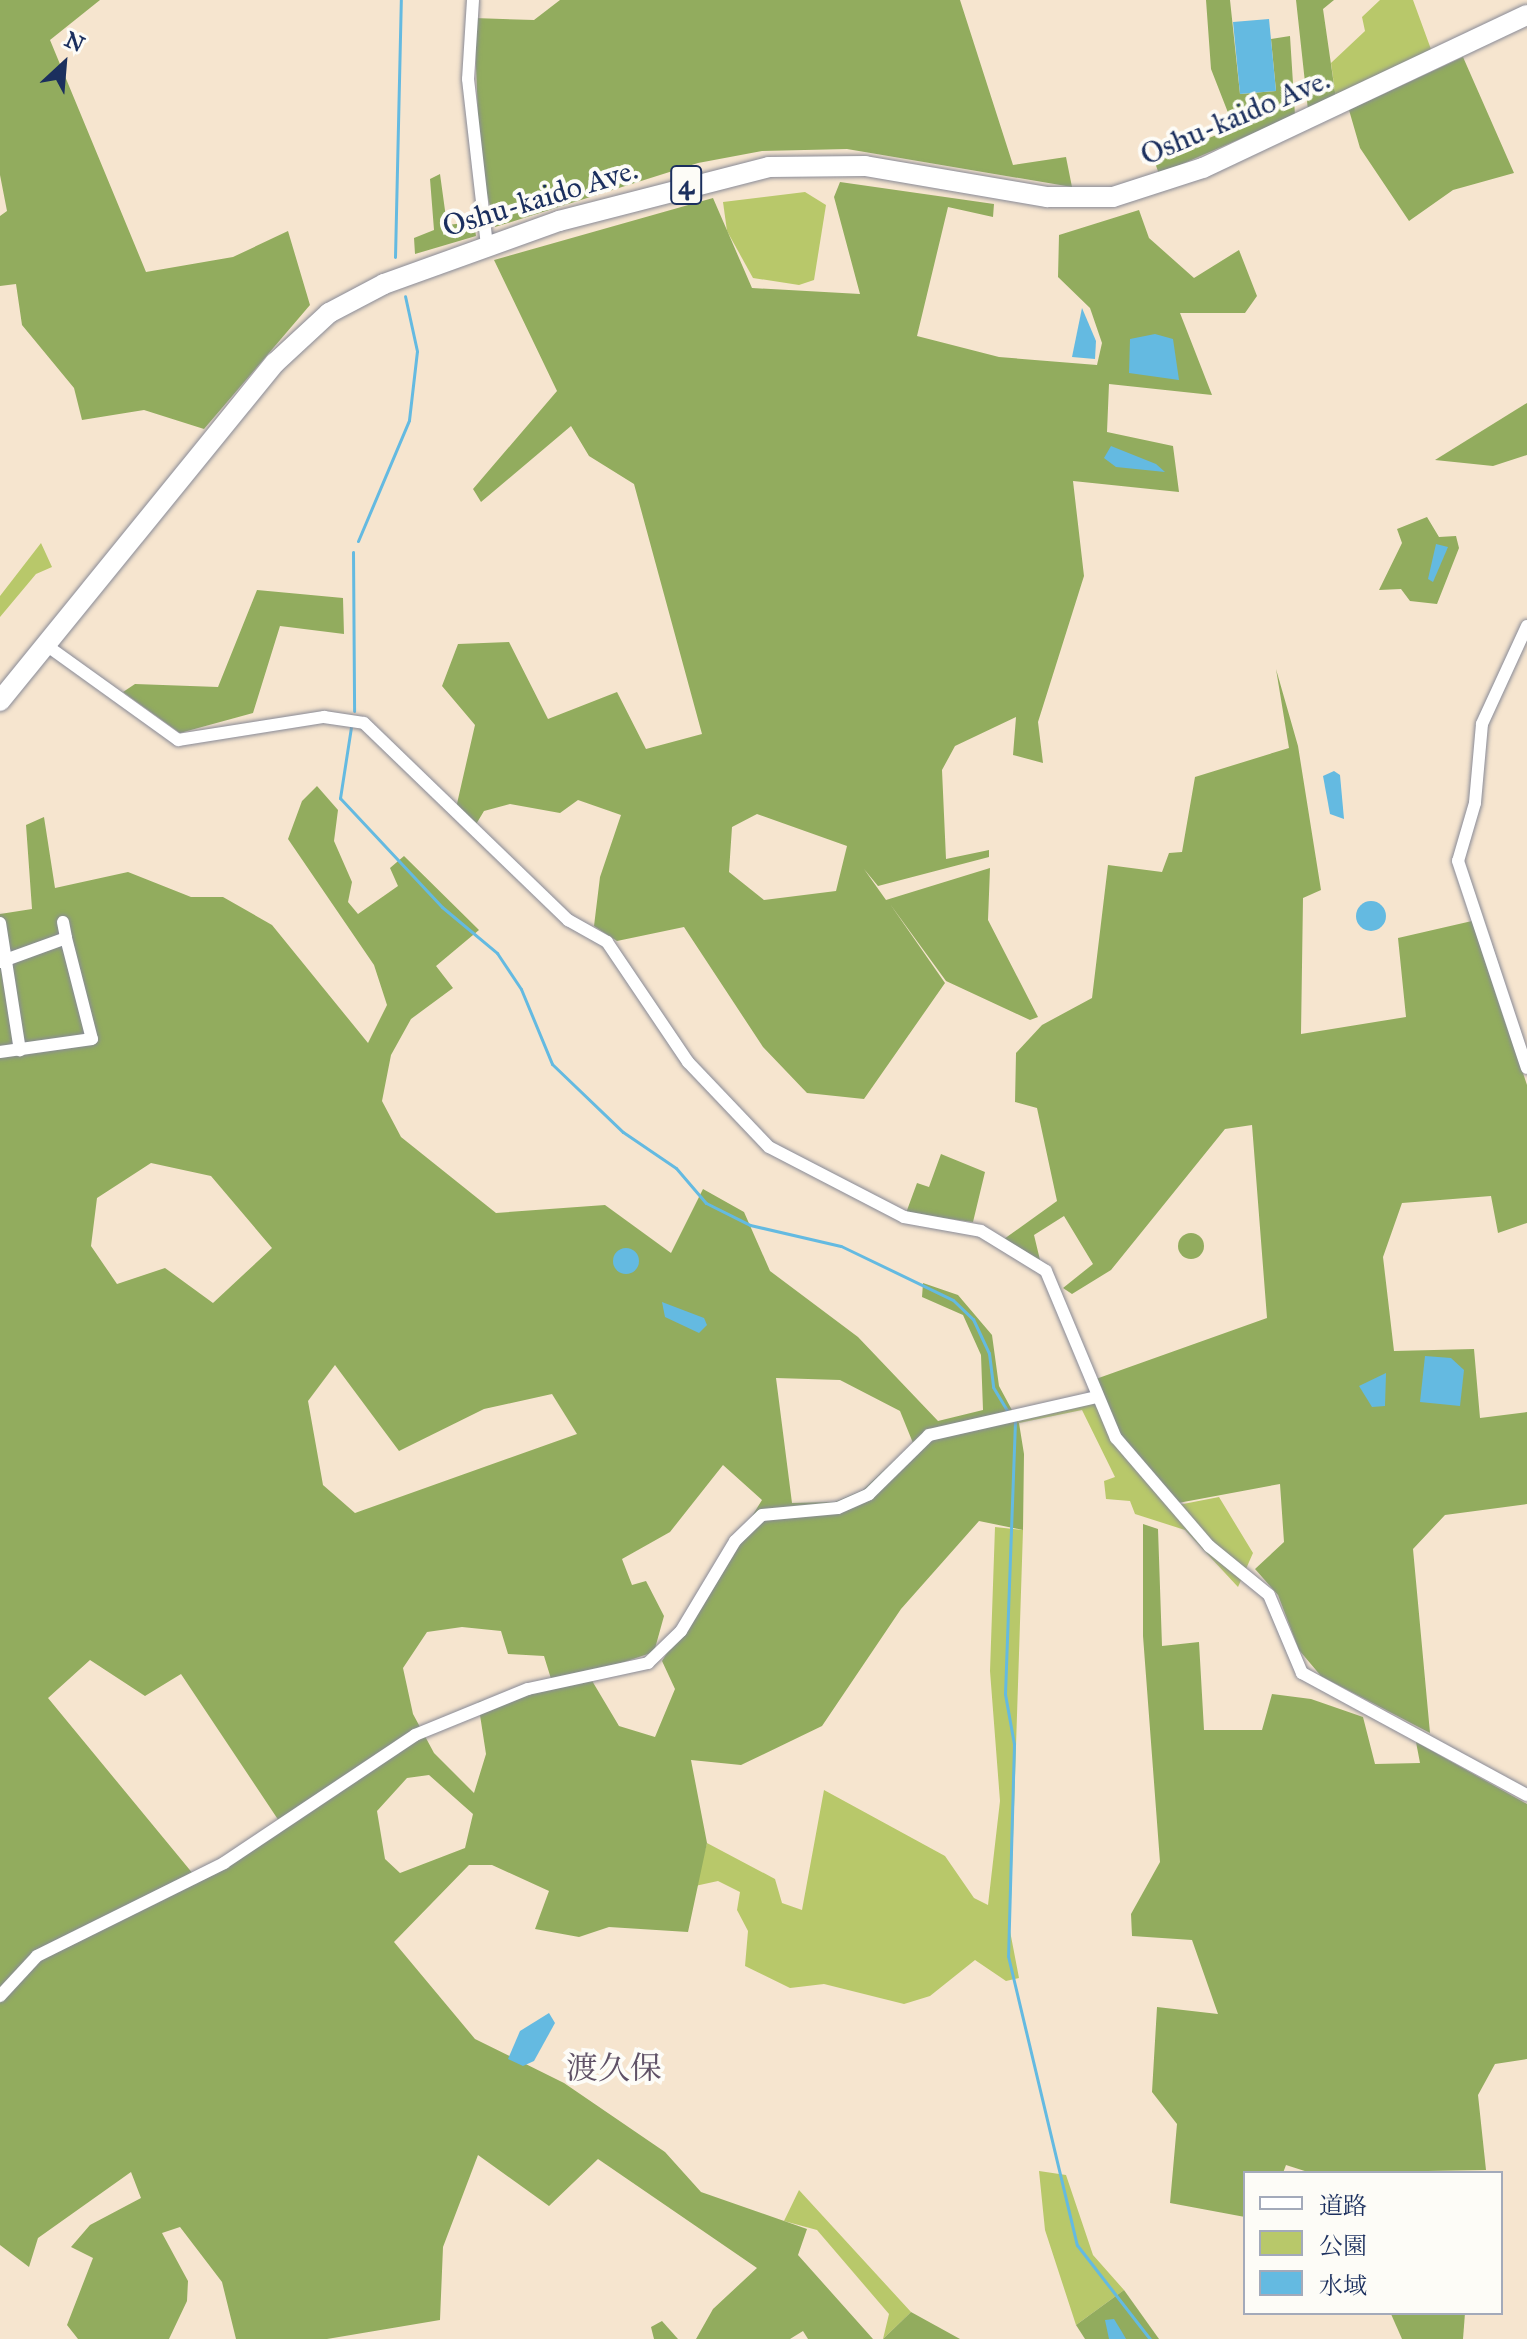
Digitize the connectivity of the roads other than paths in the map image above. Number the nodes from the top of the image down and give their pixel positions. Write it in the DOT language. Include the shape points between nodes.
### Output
graph roads {
  1 [pos="473,0"];
  2 [pos="1527,15"];
  3 [pos="487,245"];
  4 [pos="1527,626"];
  5 [pos="46,645"];
  6 [pos="2,699"];
  7 [pos="63,922"];
  8 [pos="0,923"];
  9 [pos="66,938"];
  10 [pos="3,961"];
  11 [pos="20,1050"];
  12 [pos="0,1052"];
  13 [pos="1527,1068"];
  14 [pos="1096,1397"];
  15 [pos="1527,1795"];
  16 [pos="0,1996"];
  1 -- 3 [label="street" via="468,79"];
  2 -- 3 [label="highway, Oshu-kaido Ave. / 4" via="1203,168 1113,197 1047,197 865,166 769,167"];
  3 -- 5 [label="highway, Oshu-kaido Ave. / 4" via="354,298 301,335"];
  4 -- 13 [label="street" via="1482,724 1477,790 1458,861"];
  5 -- 6 [label="highway, Oshu-kaido Ave. / 4"];
  5 -- 14 [label="street" via="178,740 298,719 364,723 568,920 607,942 688,1062 769,1147 904,1217 981,1231 1046,1271 1066,1306"];
  7 -- 9 [label="street"];
  8 -- 10 [label="street"];
  9 -- 10 [label="street"];
  9 -- 11 [label="street" via="92,1039"];
  10 -- 11 [label="street"];
  11 -- 12 [label="street"];
  14 -- 15 [label="street" via="1125,1450 1209,1546 1269,1595 1302,1673"];
  14 -- 16 [label="street" via="929,1435 848,1504 762,1515 735,1541 681,1631 648,1663 528,1689 415,1735 224,1863 37,1956"];
}
